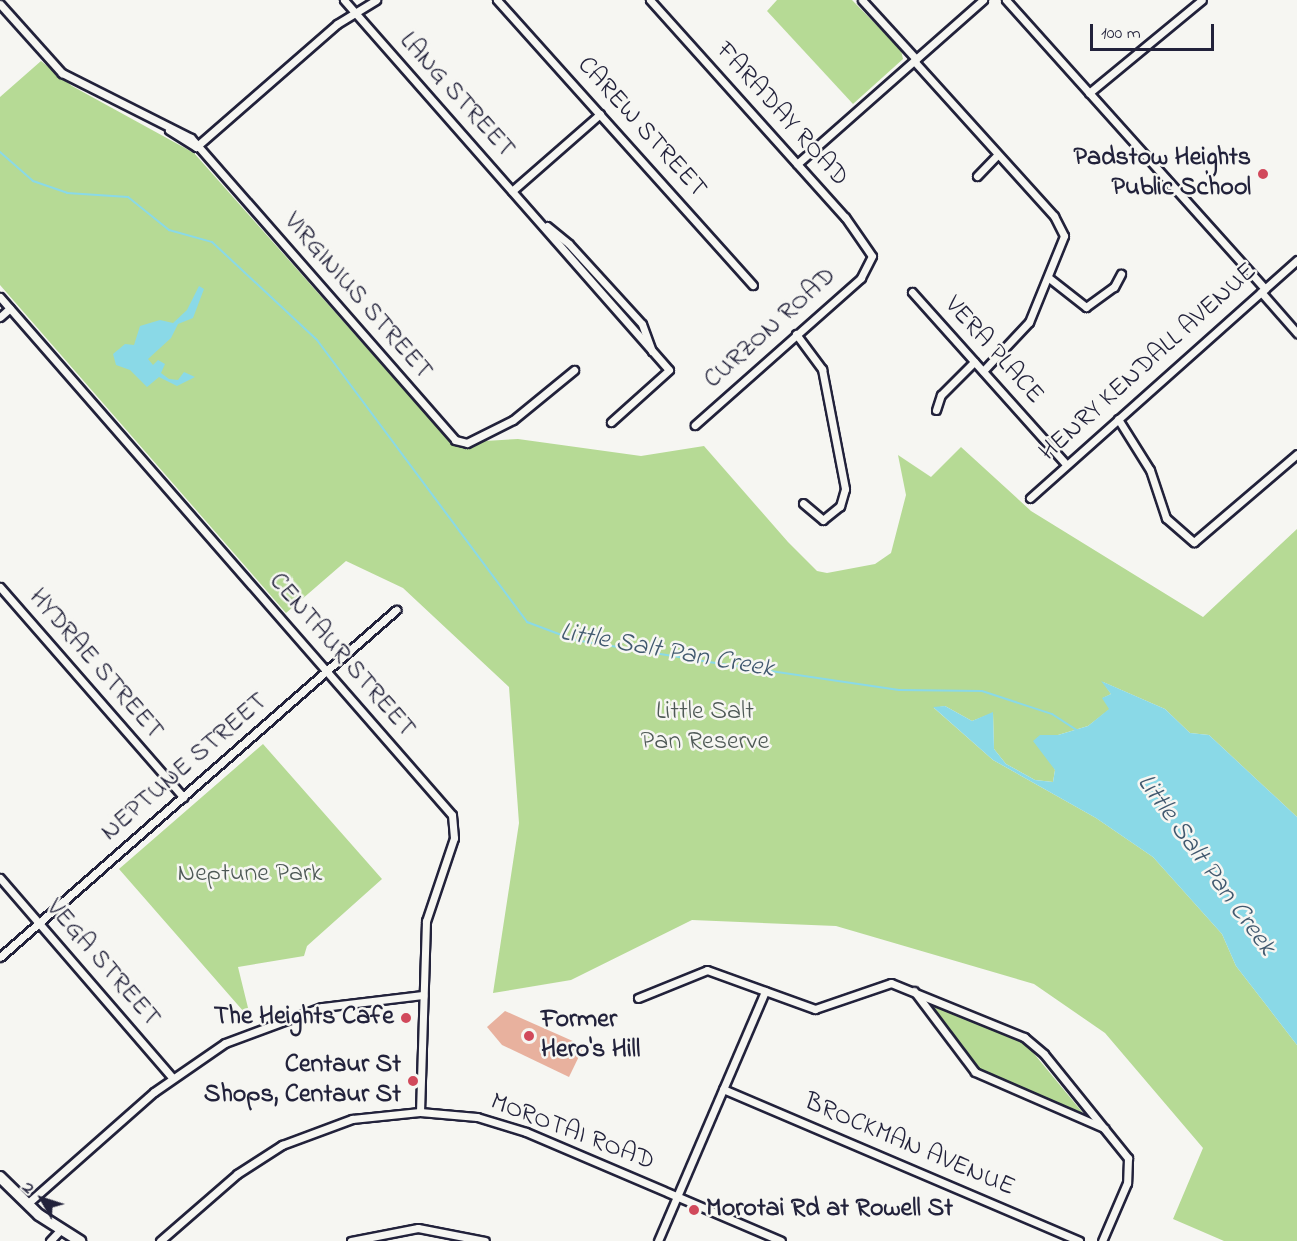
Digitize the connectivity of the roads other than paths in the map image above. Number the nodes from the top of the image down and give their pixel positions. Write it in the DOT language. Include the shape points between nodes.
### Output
graph roads {
  1 [pos="344,0"];
  2 [pos="376,0"];
  3 [pos="498,0"];
  4 [pos="650,0"];
  5 [pos="862,0"];
  6 [pos="983,0"];
  7 [pos="1005,0"];
  8 [pos="1202,0"];
  9 [pos="0,4"];
  10 [pos="354,14"];
  11 [pos="915,60"];
  12 [pos="1089,93"];
  13 [pos="600,114"];
  14 [pos="196,147"];
  15 [pos="998,154"];
  16 [pos="797,164"];
  17 [pos="977,176"];
  18 [pos="512,191"];
  19 [pos="538,219"];
  20 [pos="1297,260"];
  21 [pos="872,262"];
  22 [pos="1121,274"];
  23 [pos="1050,278"];
  24 [pos="753,285"];
  25 [pos="1263,291"];
  26 [pos="912,292"];
  27 [pos="0,297"];
  28 [pos="10,308"];
  29 [pos="0,316"];
  30 [pos="1297,333"];
  31 [pos="796,334"];
  32 [pos="653,353"];
  33 [pos="974,362"];
  34 [pos="574,370"];
  35 [pos="983,371"];
  36 [pos="936,410"];
  37 [pos="1118,419"];
  38 [pos="611,423"];
  39 [pos="695,425"];
  40 [pos="1297,454"];
  41 [pos="1066,464"];
  42 [pos="1030,498"];
  43 [pos="803,504"];
  44 [pos="0,587"];
  45 [pos="396,610"];
  46 [pos="327,672"];
  47 [pos="183,797"];
  48 [pos="0,878"];
  49 [pos="39,923"];
  50 [pos="0,957"];
  51 [pos="765,991"];
  52 [pos="914,991"];
  53 [pos="423,995"];
  54 [pos="638,998"];
  55 [pos="172,1077"];
  56 [pos="723,1089"];
  57 [pos="420,1112"];
  58 [pos="1107,1129"];
  59 [pos="0,1177"];
  60 [pos="677,1197"];
  61 [pos="27,1204"];
  62 [pos="61,1229"];
  63 [pos="50,1241"];
  64 [pos="80,1241"];
  65 [pos="160,1241"];
  66 [pos="351,1241"];
  67 [pos="485,1241"];
  68 [pos="658,1241"];
  69 [pos="781,1241"];
  70 [pos="1079,1241"];
  71 [pos="1102,1241"];
  1 -- 10 [label="street, LANG STREET"];
  2 -- 10 [label="street"];
  3 -- 13 [label="street, CAREW STREET"];
  4 -- 16 [label="street, FARADAY ROAD"];
  5 -- 11 [label="street"];
  6 -- 11 [label="street"];
  7 -- 12 [label="street"];
  8 -- 12 [label="street"];
  9 -- 14 [label="street, VIRGINIUS STREET" via="63,73"];
  10 -- 14 [label="street" via="337,24"];
  10 -- 18 [label="street, LANG STREET"];
  11 -- 15 [label="street"];
  11 -- 16 [label="street"];
  12 -- 25 [label="street"];
  13 -- 18 [label="street"];
  13 -- 24 [label="street, CAREW STREET"];
  14 -- 34 [label="street, VIRGINIUS STREET" via="455,440 467,442 517,417"];
  15 -- 17 [label="street"];
  15 -- 23 [label="street" via="1062,229 1064,243"];
  16 -- 21 [label="street, FARADAY ROAD" via="867,244"];
  18 -- 19 [label="street, LANG STREET"];
  19 -- 32 [label="street, LANG STREET"];
  19 -- 32 [label="street, LANG STREET" via="569,244 642,324"];
  20 -- 25 [label="street, HENRY KENDALL AVENUE"];
  21 -- 31 [label="street, CURZON ROAD"];
  22 -- 23 [label="street" via="1114,287 1086,307"];
  23 -- 35 [label="street" via="1026,326"];
  25 -- 30 [label="street"];
  25 -- 37 [label="street, HENRY KENDALL AVENUE"];
  26 -- 33 [label="street, VERA PLACE"];
  27 -- 28 [label="street, CENTAUR STREET"];
  28 -- 29 [label="street"];
  28 -- 46 [label="street, CENTAUR STREET"];
  31 -- 39 [label="street, CURZON ROAD"];
  31 -- 43 [label="street" via="822,369 845,489 840,506 823,520"];
  32 -- 38 [label="street, LANG STREET" via="669,370"];
  33 -- 35 [label="street, VERA PLACE"];
  33 -- 36 [label="street" via="940,395"];
  35 -- 41 [label="street, VERA PLACE"];
  37 -- 40 [label="street" via="1150,470 1166,518 1194,542"];
  37 -- 41 [label="street, HENRY KENDALL AVENUE"];
  41 -- 42 [label="street, HENRY KENDALL AVENUE"];
  44 -- 47 [label="street, HYDRAE STREET"];
  45 -- 46 [label="street, NEPTUNE STREET"];
  46 -- 47 [label="street, NEPTUNE STREET"];
  46 -- 53 [label="street, CENTAUR STREET" via="454,822 451,848 428,912"];
  47 -- 49 [label="street, NEPTUNE STREET"];
  48 -- 49 [label="street, VEGA STREET"];
  49 -- 50 [label="street, NEPTUNE STREET"];
  49 -- 55 [label="street, VEGA STREET"];
  51 -- 52 [label="street" via="815,1009 884,984"];
  51 -- 54 [label="street" via="707,970"];
  51 -- 56 [label="street"];
  52 -- 58 [label="street" via="1033,1042"];
  52 -- 58 [label="street" via="975,1072"];
  53 -- 55 [label="street" via="356,1000 301,1012 225,1043"];
  53 -- 57 [label="street, CENTAUR STREET"];
  55 -- 61 [label="street"];
  56 -- 60 [label="street"];
  56 -- 70 [label="street, BROCKMAN AVENUE"];
  57 -- 60 [label="street, MOROTAI ROAD" via="477,1117 518,1129"];
  57 -- 65 [label="street, MOROTAI ROAD" via="352,1119 282,1145 237,1174"];
  58 -- 71 [label="street" via="1130,1166"];
  59 -- 61 [label="main road"];
  60 -- 68 [label="street"];
  60 -- 69 [label="street, MOROTAI ROAD"];
  61 -- 62 [label="main road"];
  62 -- 63 [label="street"];
  62 -- 64 [label="main road"];
  66 -- 67 [label="street" via="418,1228"];
}
